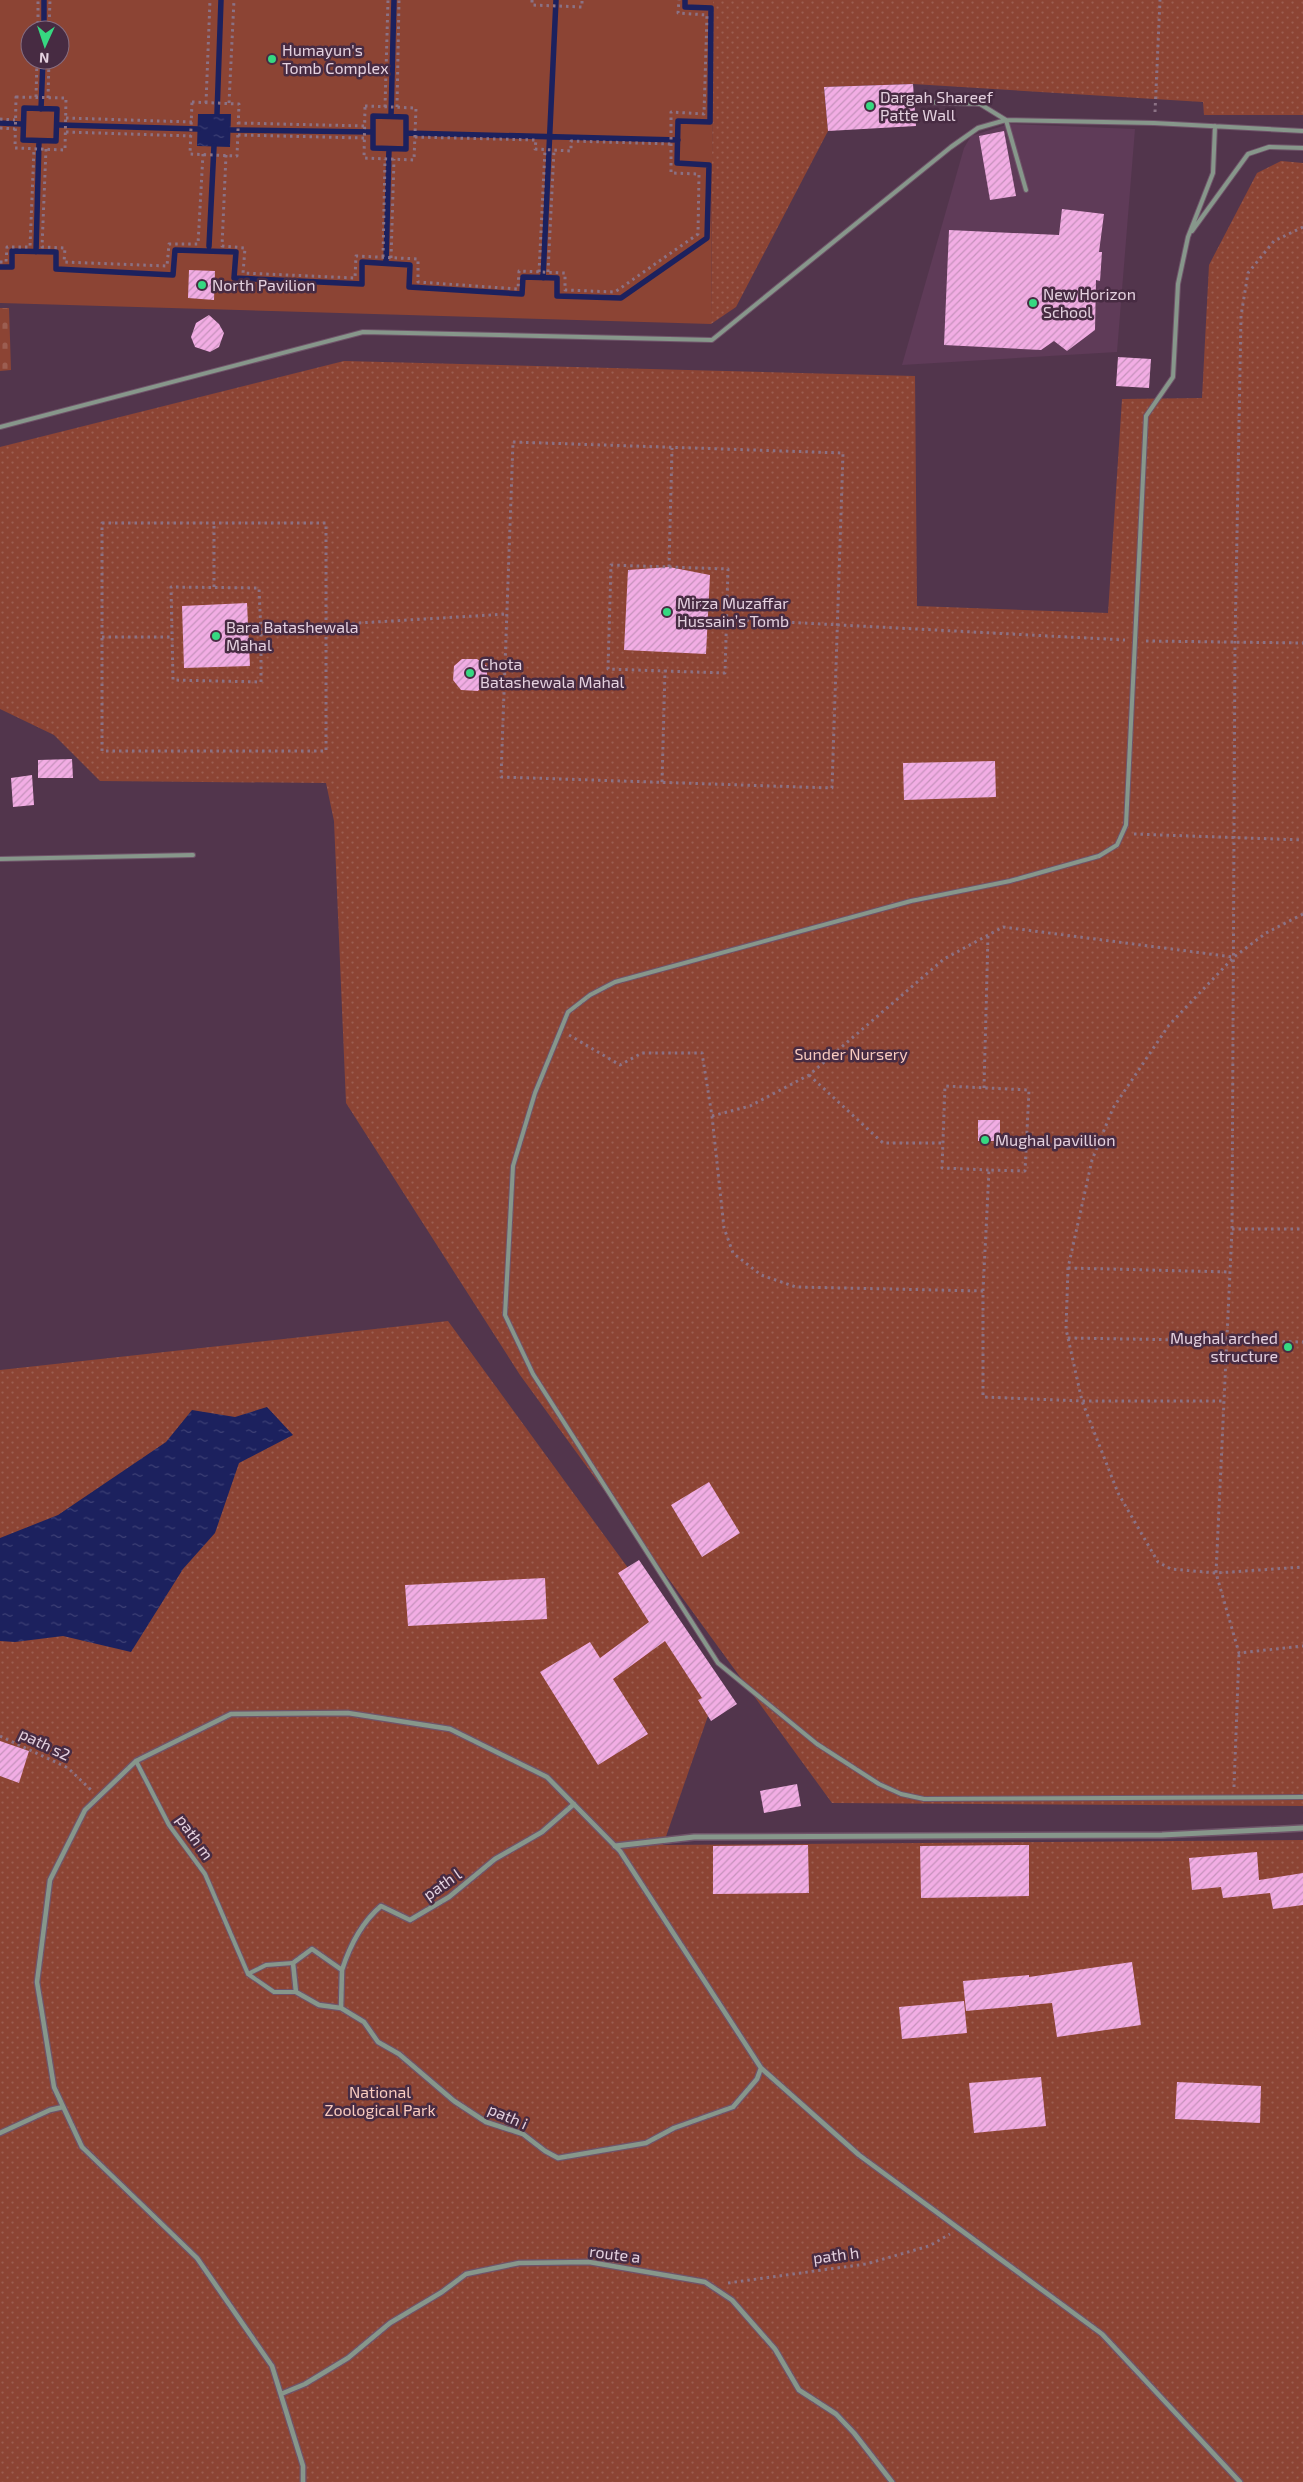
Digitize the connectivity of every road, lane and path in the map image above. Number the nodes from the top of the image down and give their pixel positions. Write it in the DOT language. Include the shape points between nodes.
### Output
graph roads {
  1 [pos="38,0"];
  2 [pos="50,0"];
  3 [pos="210,0"];
  4 [pos="234,0"];
  5 [pos="388,0"];
  6 [pos="399,0"];
  7 [pos="532,0"];
  8 [pos="582,0"];
  9 [pos="679,0"];
  10 [pos="1160,0"];
  11 [pos="38,20"];
  12 [pos="49,20"];
  13 [pos="37,70"];
  14 [pos="49,70"];
  15 [pos="36,97"];
  16 [pos="48,98"];
  17 [pos="923,102"];
  18 [pos="206,103"];
  19 [pos="229,103"];
  20 [pos="385,107"];
  21 [pos="397,107"];
  22 [pos="66,118"];
  23 [pos="0,119"];
  24 [pos="15,120"];
  25 [pos="1006,120"];
  26 [pos="192,122"];
  27 [pos="238,123"];
  28 [pos="1154,123"];
  29 [pos="365,126"];
  30 [pos="1215,126"];
  31 [pos="0,128"];
  32 [pos="15,129"];
  33 [pos="1303,131"];
  34 [pos="66,132"];
  35 [pos="191,136"];
  36 [pos="238,136"];
  37 [pos="415,137"];
  38 [pos="364,138"];
  39 [pos="671,144"];
  40 [pos="1303,148"];
  41 [pos="34,149"];
  42 [pos="46,149"];
  43 [pos="545,150"];
  44 [pos="554,150"];
  45 [pos="203,154"];
  46 [pos="226,155"];
  47 [pos="386,159"];
  48 [pos="394,159"];
  49 [pos="1026,190"];
  50 [pos="1303,226"];
  51 [pos="1188,237"];
  52 [pos="383,257"];
  53 [pos="391,258"];
  54 [pos="0,262"];
  55 [pos="539,272"];
  56 [pos="548,272"];
  57 [pos="0,427"];
  58 [pos="672,447"];
  59 [pos="214,523"];
  60 [pos="669,567"];
  61 [pos="214,587"];
  62 [pos="507,614"];
  63 [pos="727,619"];
  64 [pos="326,624"];
  65 [pos="837,624"];
  66 [pos="261,634"];
  67 [pos="102,637"];
  68 [pos="172,637"];
  69 [pos="1135,641"];
  70 [pos="1235,642"];
  71 [pos="1303,643"];
  72 [pos="666,670"];
  73 [pos="662,782"];
  74 [pos="1123,833"];
  75 [pos="1234,839"];
  76 [pos="1303,840"];
  77 [pos="194,855"];
  78 [pos="0,859"];
  79 [pos="1303,914"];
  80 [pos="988,935"];
  81 [pos="1234,958"];
  82 [pos="560,1030"];
  83 [pos="809,1075"];
  84 [pos="984,1088"];
  85 [pos="712,1116"];
  86 [pos="1026,1142"];
  87 [pos="1099,1143"];
  88 [pos="943,1144"];
  89 [pos="989,1170"];
  90 [pos="1232,1229"];
  91 [pos="1303,1229"];
  92 [pos="1068,1268"];
  93 [pos="1230,1272"];
  94 [pos="984,1291"];
  95 [pos="1068,1338"];
  96 [pos="1226,1342"];
  97 [pos="1303,1342"];
  98 [pos="1082,1401"];
  99 [pos="1224,1401"];
  100 [pos="1303,1567"];
  101 [pos="1216,1573"];
  102 [pos="1303,1646"];
  103 [pos="1239,1653"];
  104 [pos="0,1736"];
  105 [pos="136,1761"];
  106 [pos="99,1797"];
  107 [pos="1233,1797"];
  108 [pos="1303,1797"];
  109 [pos="574,1804"];
  110 [pos="1303,1828"];
  111 [pos="615,1846"];
  112 [pos="293,1963"];
  113 [pos="342,1970"];
  114 [pos="248,1974"];
  115 [pos="296,1992"];
  116 [pos="341,2008"];
  117 [pos="761,2068"];
  118 [pos="63,2106"];
  119 [pos="0,2133"];
  120 [pos="958,2228"];
  121 [pos="711,2286"];
  122 [pos="281,2394"];
  123 [pos="303,2482"];
  124 [pos="892,2482"];
  125 [pos="1240,2482"];
  1 -- 11 [label="path"];
  2 -- 12 [label="path"];
  3 -- 18 [label="path"];
  4 -- 19 [label="path"];
  5 -- 20 [label="path"];
  6 -- 21 [label="path"];
  7 -- 8 [label="path" via="532,5 582,6"];
  9 -- 39 [label="path" via="678,14 707,15 704,114 671,112"];
  10 -- 28 [label="path"];
  13 -- 15 [label="path"];
  14 -- 16 [label="path"];
  15 -- 16 [label="path"];
  15 -- 24 [label="path" via="16,96"];
  16 -- 22 [label="path" via="66,98"];
  17 -- 25 [label="lane" via="980,104"];
  18 -- 19 [label="path"];
  18 -- 26 [label="path" via="192,102"];
  19 -- 27 [label="path" via="239,104"];
  20 -- 21 [label="path"];
  20 -- 29 [label="path" via="365,106"];
  21 -- 37 [label="path" via="416,108"];
  22 -- 26 [label="path"];
  22 -- 34 [label="path"];
  23 -- 24 [label="path"];
  24 -- 32 [label="path"];
  25 -- 28 [label="lane"];
  25 -- 49 [label="lane"];
  25 -- 57 [label="lane" via="978,128 951,147 712,340 363,332"];
  26 -- 35 [label="path"];
  27 -- 29 [label="path"];
  27 -- 36 [label="path"];
  28 -- 30 [label="lane"];
  29 -- 38 [label="path"];
  30 -- 33 [label="lane"];
  30 -- 51 [label="lane" via="1213,173"];
  31 -- 32 [label="path"];
  32 -- 41 [label="path" via="14,148"];
  34 -- 35 [label="path"];
  34 -- 42 [label="path" via="65,150"];
  35 -- 45 [label="path" via="190,154"];
  36 -- 38 [label="path"];
  36 -- 46 [label="path" via="237,156"];
  37 -- 43 [label="path" via="536,140 535,149"];
  37 -- 48 [label="path" via="414,160"];
  38 -- 47 [label="path" via="364,158"];
  39 -- 44 [label="path" via="571,141 571,151"];
  39 -- 56 [label="path" via="671,173 699,174 698,234 615,292 565,290 565,273"];
  40 -- 51 [label="lane" via="1269,147 1248,154"];
  41 -- 42 [label="path"];
  41 -- 54 [label="path" via="30,247 6,247 6,262"];
  42 -- 45 [label="path" via="42,247 64,248 64,262 167,266 169,244 198,244"];
  43 -- 44 [label="path"];
  43 -- 55 [label="path"];
  44 -- 56 [label="path"];
  45 -- 46 [label="path"];
  46 -- 52 [label="path" via="222,246 245,248 243,273 356,278 356,256"];
  47 -- 48 [label="path"];
  47 -- 52 [label="path"];
  48 -- 53 [label="path"];
  50 -- 70 [label="path" via="1274,242 1248,274 1241,316"];
  51 -- 69 [label="lane" via="1178,284 1173,377 1146,416"];
  52 -- 53 [label="path"];
  53 -- 55 [label="path" via="418,260 418,282 518,289 519,271"];
  55 -- 56 [label="path"];
  58 -- 60 [label="path"];
  58 -- 62 [label="path" via="513,442"];
  58 -- 65 [label="path" via="843,453"];
  59 -- 61 [label="path"];
  59 -- 64 [label="path" via="326,523"];
  59 -- 67 [label="path" via="102,523"];
  60 -- 63 [label="path" via="728,569"];
  60 -- 72 [label="path" via="611,565 608,651 608,669"];
  61 -- 66 [label="path" via="259,588"];
  61 -- 68 [label="path" via="172,586"];
  62 -- 64 [label="path"];
  62 -- 73 [label="path" via="501,776"];
  63 -- 65 [label="path"];
  63 -- 72 [label="path" via="725,673"];
  64 -- 66 [label="path"];
  64 -- 67 [label="path" via="326,752 102,751"];
  65 -- 69 [label="path"];
  65 -- 73 [label="path" via="832,788"];
  66 -- 68 [label="path" via="261,682 173,680"];
  67 -- 68 [label="path"];
  69 -- 70 [label="path"];
  69 -- 74 [label="lane"];
  70 -- 71 [label="path"];
  70 -- 75 [label="path"];
  72 -- 73 [label="path"];
  74 -- 75 [label="path"];
  74 -- 82 [label="lane" via="1118,845 1099,856 1010,881 911,901 615,982 590,994 568,1012"];
  75 -- 76 [label="path"];
  75 -- 81 [label="path"];
  77 -- 78 [label="lane"];
  79 -- 81 [label="path" via="1266,933"];
  80 -- 81 [label="path" via="1003,927"];
  80 -- 83 [label="path" via="944,959"];
  80 -- 84 [label="path"];
  81 -- 87 [label="path" via="1169,1024 1113,1108"];
  81 -- 90 [label="path"];
  82 -- 85 [label="path" via="620,1065 642,1053 702,1053"];
  82 -- 107 [label="lane" via="535,1093 513,1166 505,1315 533,1374 718,1664 817,1744 879,1784 901,1794 924,1799"];
  83 -- 85 [label="path" via="750,1106"];
  83 -- 88 [label="path" via="883,1143"];
  84 -- 86 [label="path" via="1029,1090"];
  84 -- 88 [label="path" via="945,1086"];
  85 -- 94 [label="path" via="724,1228 733,1254 761,1275 796,1287"];
  86 -- 87 [label="path"];
  86 -- 89 [label="path" via="1025,1171"];
  87 -- 92 [label="path" via="1092,1160"];
  88 -- 89 [label="path" via="942,1168"];
  89 -- 94 [label="path"];
  90 -- 91 [label="path"];
  90 -- 93 [label="path"];
  92 -- 93 [label="path"];
  92 -- 95 [label="path"];
  93 -- 96 [label="path"];
  94 -- 98 [label="path" via="983,1397"];
  95 -- 96 [label="path"];
  95 -- 98 [label="path"];
  96 -- 97 [label="path"];
  96 -- 99 [label="path"];
  98 -- 99 [label="path"];
  98 -- 101 [label="path" via="1118,1493 1158,1562 1171,1569"];
  99 -- 101 [label="path"];
  100 -- 101 [label="path"];
  101 -- 103 [label="path"];
  102 -- 103 [label="path"];
  103 -- 107 [label="path"];
  104 -- 106 [label="path, path s2" via="68,1768"];
  105 -- 106 [label="street"];
  105 -- 109 [label="street" via="231,1714 348,1713 450,1729 547,1777"];
  105 -- 114 [label="lane, path m" via="169,1824 205,1874"];
  106 -- 118 [label="street" via="86,1810 50,1880 37,1982 54,2087"];
  107 -- 108 [label="lane"];
  109 -- 111 [label="street"];
  109 -- 113 [label="street, path l" via="542,1832 495,1859 449,1897 410,1920 381,1906 358,1932"];
  110 -- 111 [label="street" via="1162,1835 694,1837"];
  111 -- 117 [label="street"];
  112 -- 113 [label="street" via="312,1949"];
  112 -- 114 [label="lane" via="266,1965"];
  112 -- 115 [label="street"];
  113 -- 116 [label="street"];
  114 -- 115 [label="lane" via="274,1992"];
  115 -- 116 [label="street, path i" via="319,2005"];
  116 -- 117 [label="street, path i" via="364,2022 378,2042 399,2054 454,2101 486,2122 523,2134 558,2158 646,2143 674,2128 733,2107 757,2079"];
  117 -- 120 [label="street" via="860,2155"];
  118 -- 119 [label="street"];
  118 -- 122 [label="street" via="82,2147 197,2258 272,2366"];
  120 -- 121 [label="path, path h" via="929,2246 866,2264"];
  120 -- 125 [label="street" via="1102,2334"];
  121 -- 122 [label="street, route a" via="647,2270 588,2262 519,2262 466,2274 390,2323 348,2358 305,2384"];
  121 -- 124 [label="street, route a" via="732,2300 752,2320 775,2349 799,2390 836,2414"];
  122 -- 123 [label="street" via="303,2466"];
}
